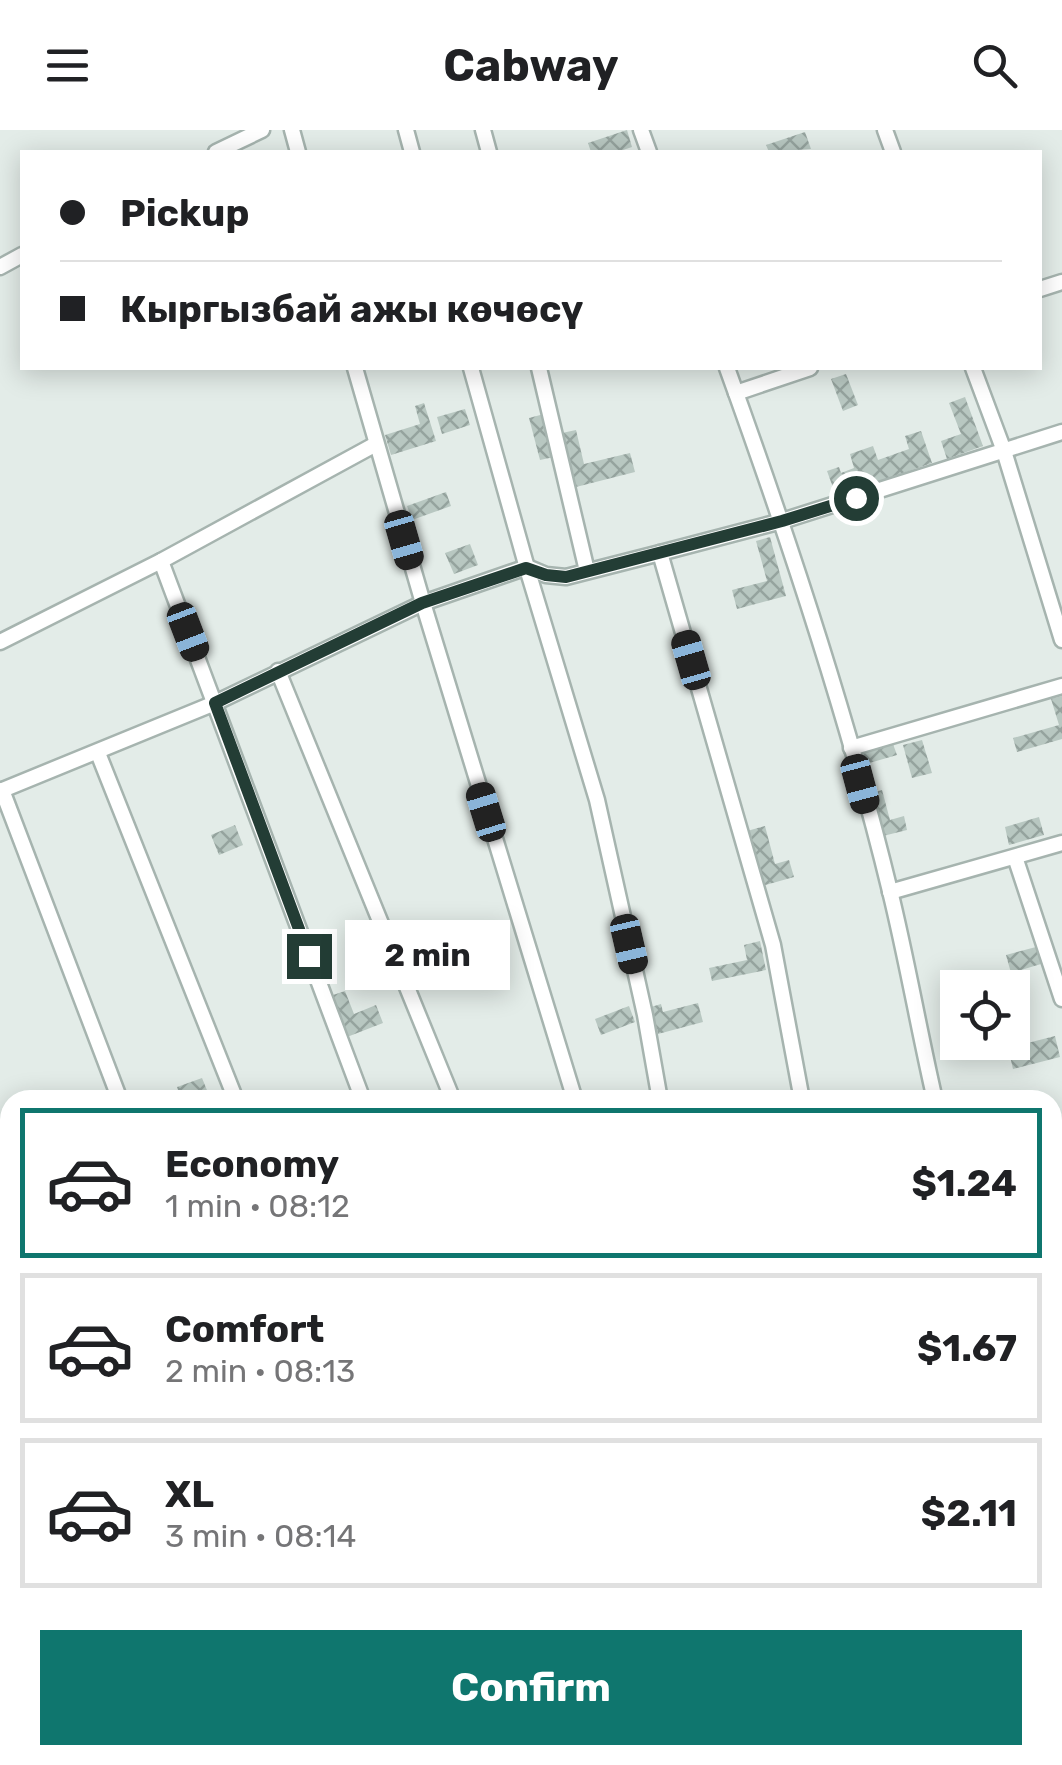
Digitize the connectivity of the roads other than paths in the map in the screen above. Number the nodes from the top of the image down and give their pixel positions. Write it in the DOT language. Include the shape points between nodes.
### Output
graph roads {
  1 [pos="262,130"];
  2 [pos="220,150"];
  3 [pos="357,370"];
  4 [pos="472,370"];
  5 [pos="539,370"];
  6 [pos="728,370"];
  7 [pos="804,370"];
  8 [pos="975,370"];
  9 [pos="736,393"];
  10 [pos="1062,432"];
  11 [pos="376,444"];
  12 [pos="1004,451"];
  13 [pos="782,521"];
  14 [pos="660,553"];
  15 [pos="160,561"];
  16 [pos="526,568"];
  17 [pos="587,572"];
  18 [pos="422,603"];
  19 [pos="1062,640"];
  20 [pos="0,642"];
  21 [pos="278,671"];
  22 [pos="1062,686"];
  23 [pos="215,703"];
  24 [pos="851,748"];
  25 [pos="98,754"];
  26 [pos="1,791"];
  27 [pos="1062,843"];
  28 [pos="1016,857"];
  29 [pos="890,892"];
  30 [pos="1062,999"];
  31 [pos="116,1090"];
  32 [pos="232,1090"];
  33 [pos="359,1090"];
  34 [pos="449,1090"];
  35 [pos="572,1090"];
  36 [pos="658,1090"];
  37 [pos="800,1090"];
  38 [pos="933,1090"];
  1 -- 2 [label="street"];
  3 -- 11 [label="street"];
  4 -- 16 [label="street"];
  5 -- 17 [label="street"];
  6 -- 9 [label="street"];
  7 -- 9 [label="street"];
  8 -- 12 [label="street"];
  9 -- 13 [label="street"];
  10 -- 12 [label="street"];
  11 -- 15 [label="street"];
  11 -- 18 [label="street"];
  12 -- 13 [label="street"];
  12 -- 19 [label="street"];
  13 -- 14 [label="street"];
  13 -- 24 [label="street"];
  14 -- 17 [label="street"];
  14 -- 37 [label="street" via="773,945"];
  15 -- 20 [label="street"];
  15 -- 23 [label="street"];
  16 -- 17 [label="street" via="566,577"];
  16 -- 18 [label="street"];
  16 -- 36 [label="street" via="597,800"];
  18 -- 21 [label="street"];
  18 -- 35 [label="street"];
  21 -- 23 [label="street"];
  21 -- 34 [label="street"];
  22 -- 24 [label="street"];
  23 -- 25 [label="street"];
  23 -- 33 [label="street"];
  24 -- 29 [label="street"];
  25 -- 26 [label="street"];
  25 -- 32 [label="street"];
  26 -- 31 [label="street"];
  27 -- 28 [label="street"];
  28 -- 29 [label="street"];
  28 -- 30 [label="street"];
  29 -- 38 [label="street"];
}
